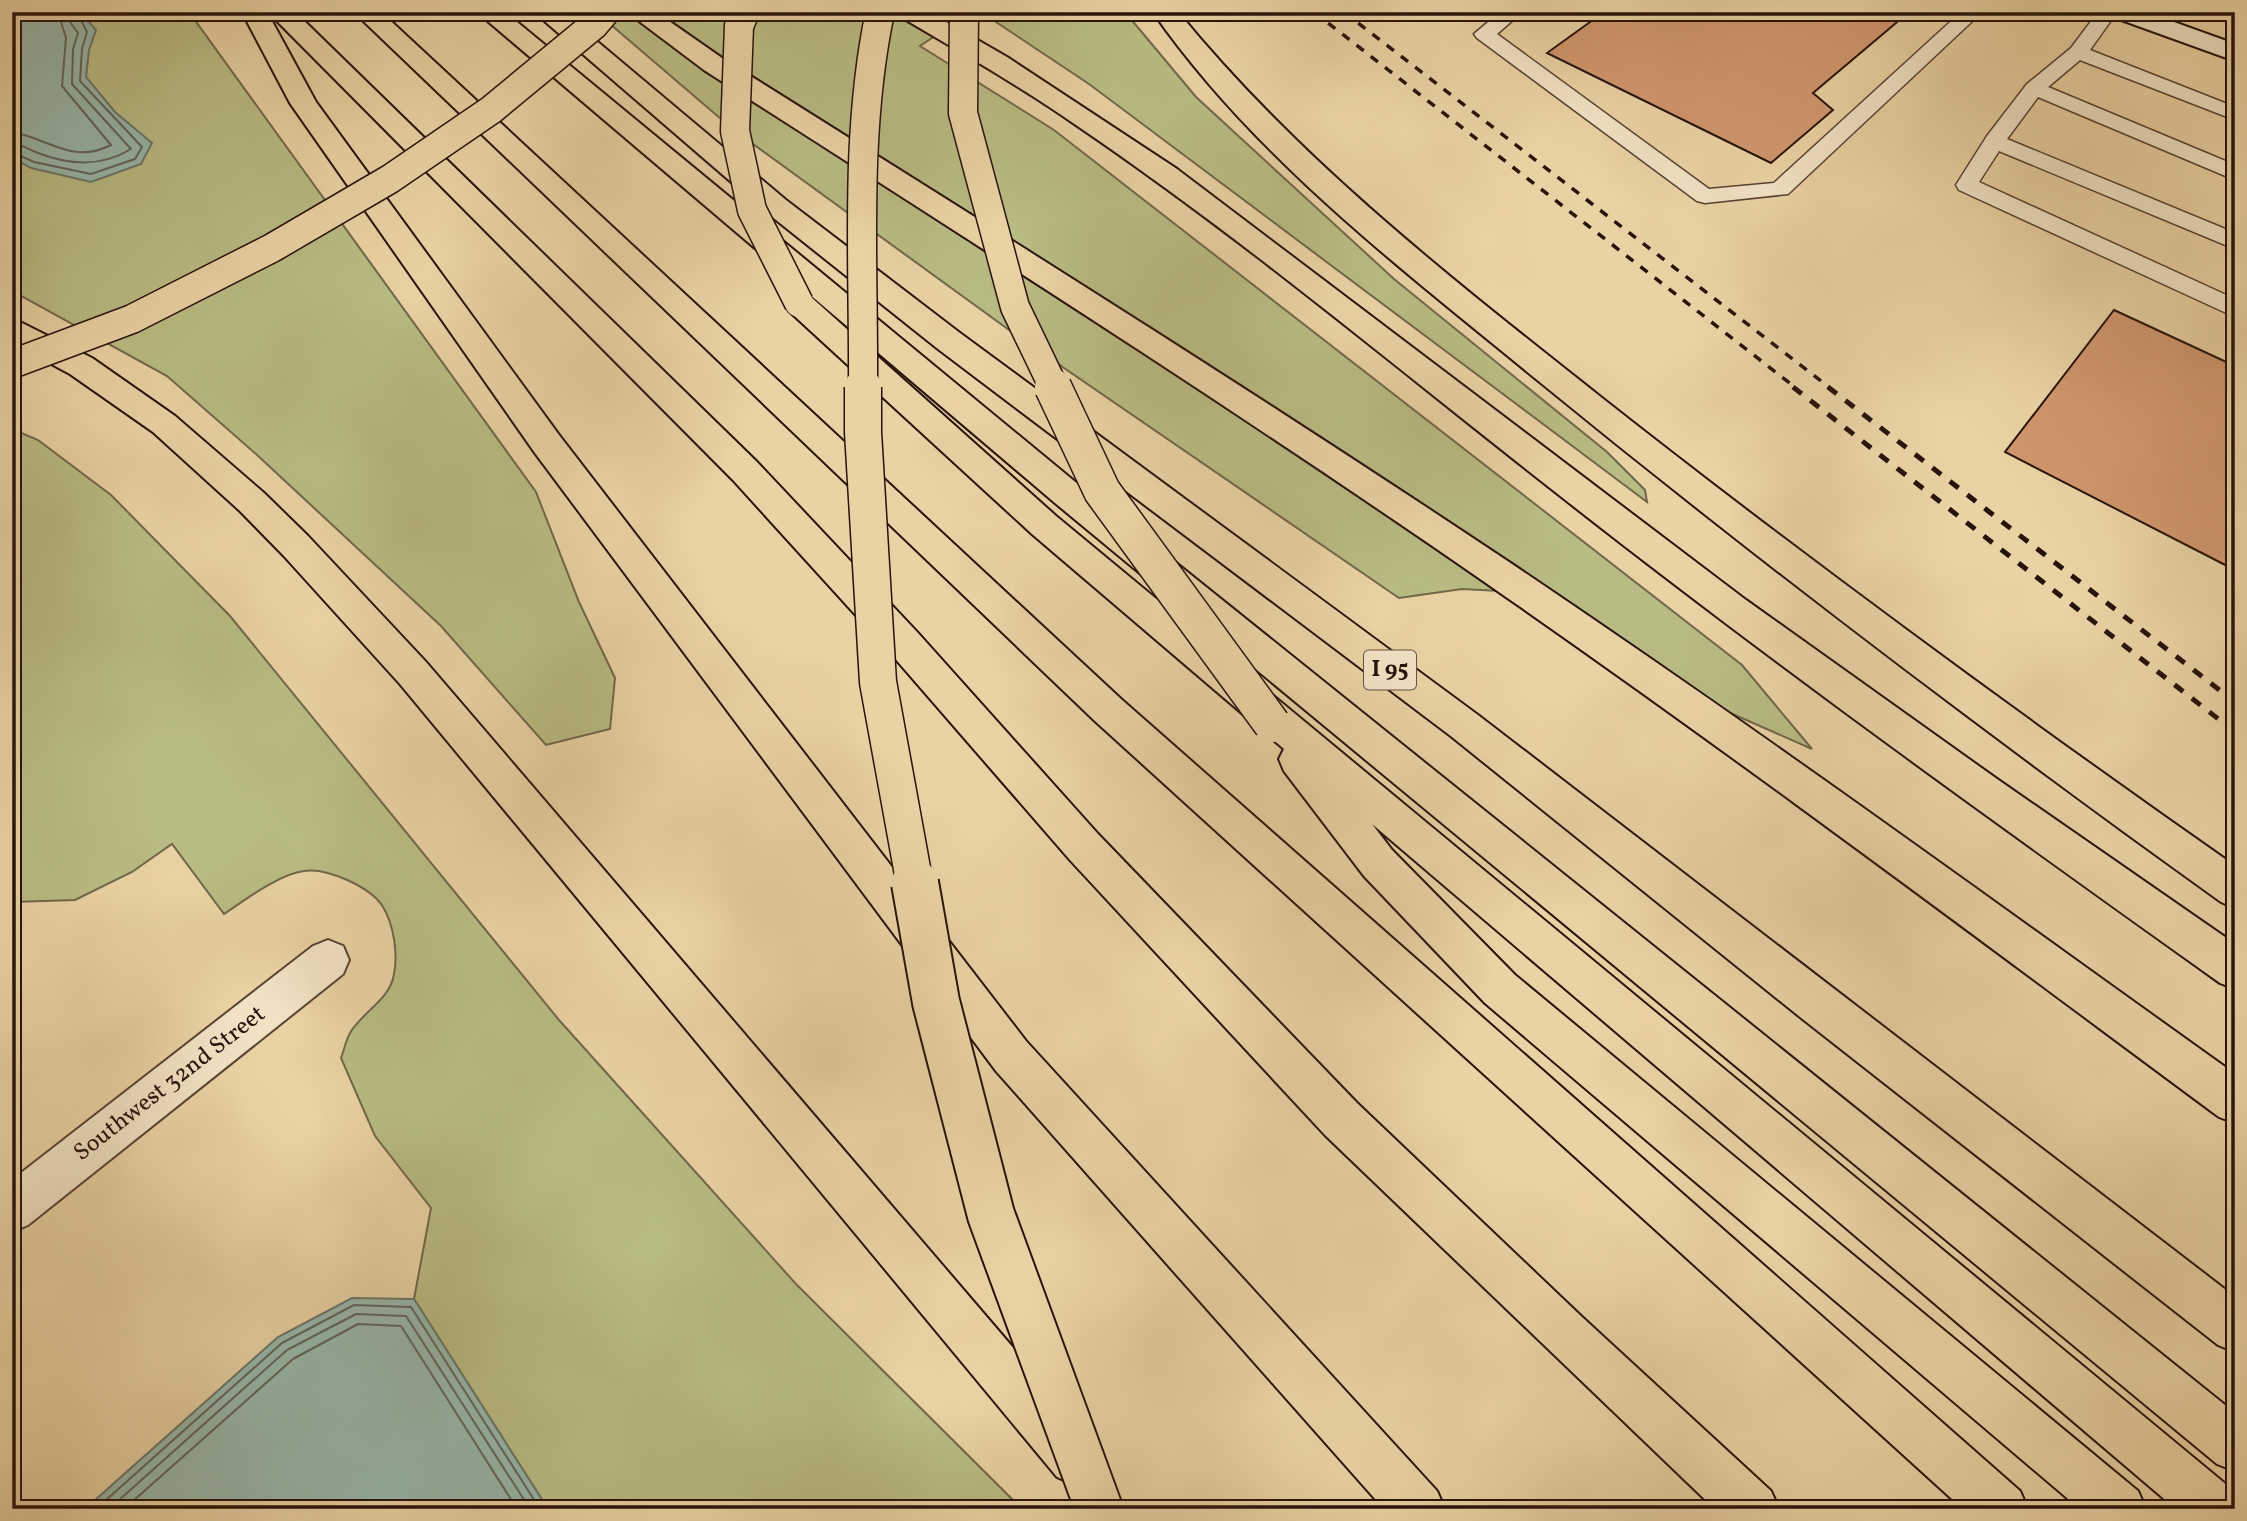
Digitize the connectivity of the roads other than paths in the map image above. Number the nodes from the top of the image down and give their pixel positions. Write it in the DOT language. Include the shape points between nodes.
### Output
graph roads {
  1 [pos="254,12"];
  2 [pos="280,12"];
  3 [pos="366,12"];
  4 [pos="489,12"];
  5 [pos="546,12"];
  6 [pos="605,12"];
  7 [pos="639,12"];
  8 [pos="745,12"];
  9 [pos="880,12"];
  10 [pos="964,12"];
  11 [pos="1165,12"];
  12 [pos="1513,12"];
  13 [pos="1973,12"];
  14 [pos="2108,12"];
  15 [pos="2122,12"];
  16 [pos="920,18"];
  17 [pos="2078,52"];
  18 [pos="2235,53"];
  19 [pos="2034,88"];
  20 [pos="2235,114"];
  21 [pos="1994,141"];
  22 [pos="2235,173"];
  23 [pos="2235,242"];
  24 [pos="2235,309"];
  25 [pos="12,329"];
  26 [pos="12,364"];
  27 [pos="2235,889"];
  28 [pos="328,960"];
  29 [pos="2235,969"];
  30 [pos="2235,1101"];
  31 [pos="12,1209"];
  32 [pos="2235,1328"];
  33 [pos="2235,1446"];
  34 [pos="1099,1509"];
  35 [pos="1117,1509"];
  36 [pos="1419,1509"];
  37 [pos="1752,1509"];
  38 [pos="2002,1509"];
  39 [pos="2120,1509"];
  40 [pos="2216,1509"];
  1 -- 36 [label="highway" via="303,103 547,444 1011,1056"];
  2 -- 37 [label="highway" via="745,471 905,643 1084,848 1341,1119"];
  3 -- 38 [label="highway" via="1108,710"];
  4 -- 33 [label="highway" via="1067,494"];
  5 -- 32 [label="highway, I 95" via="776,206 1465,726"];
  6 -- 26 [label="highway, bridge" via="491,110 390,179 272,248 132,319"];
  7 -- 30 [label="highway" via="713,64 1214,382 1501,575"];
  8 -- 40 [label="highway, bridge" via="739,26 735,131 752,210 799,303 1044,525"];
  9 -- 34 [label="highway, bridge" via="871,55 861,164 863,432 878,682 936,1002 991,1215"];
  10 -- 39 [label="highway, bridge" via="963,113 1015,307 1102,491 1378,863 1500,989"];
  11 -- 27 [label="highway" via="1225,86 1291,152 1464,303 1887,636"];
  12 -- 13 [label="lane" via="1484,34 1705,196 1780,189"];
  14 -- 17 [label="lane"];
  15 -- 18 [label="street"];
  16 -- 29 [label="highway" via="1046,93 1166,174 1787,651"];
  17 -- 19 [label="lane"];
  17 -- 20 [label="lane"];
  19 -- 21 [label="lane"];
  19 -- 22 [label="lane"];
  21 -- 23 [label="lane"];
  21 -- 24 [label="lane" via="1967,185"];
  25 -- 35 [label="highway" via="81,366 164,424 253,502 305,556 413,673"];
  28 -- 31 [label="street, Southwest 32nd Street"];
}
